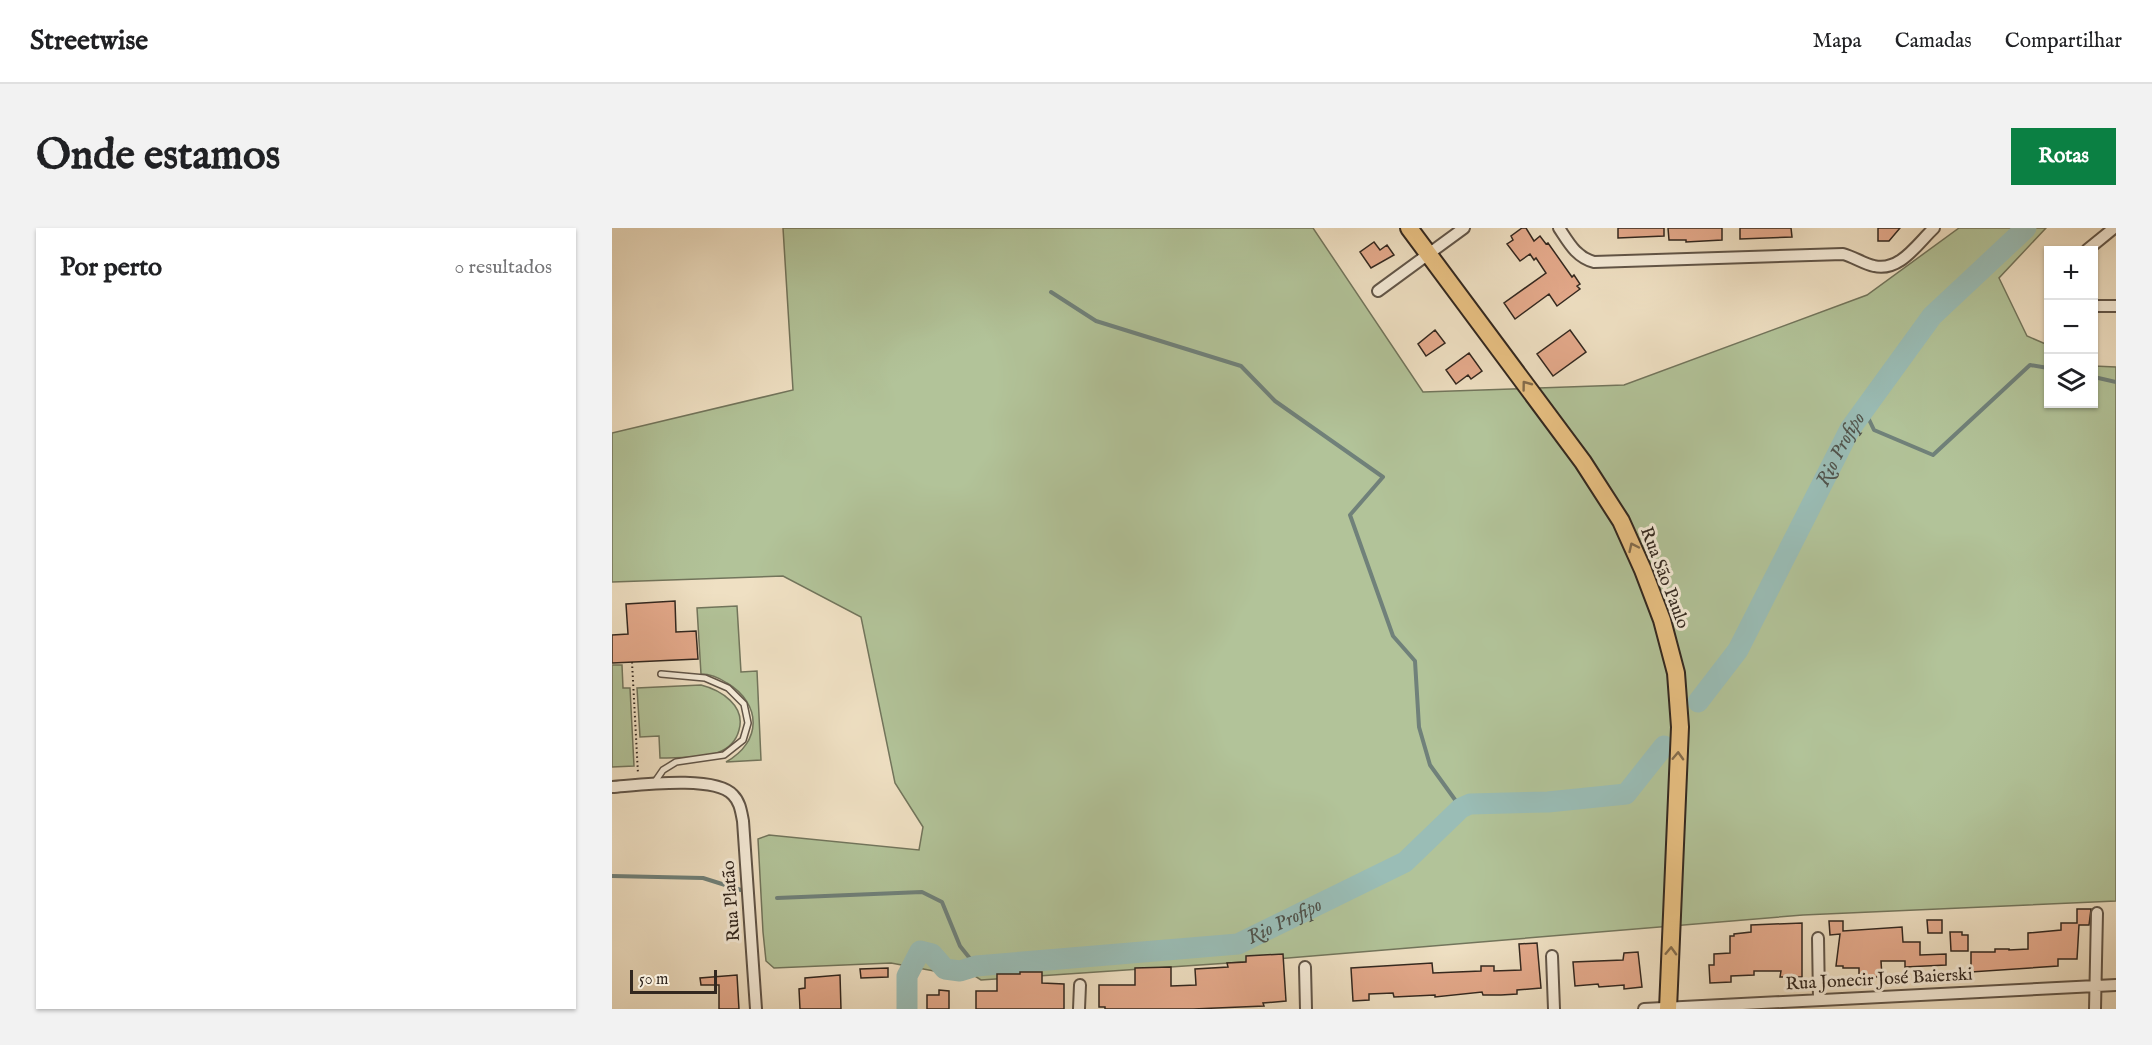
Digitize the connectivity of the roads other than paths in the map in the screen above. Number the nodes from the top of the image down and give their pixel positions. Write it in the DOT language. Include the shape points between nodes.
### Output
graph roads {
  1 [pos="1409,228"];
  2 [pos="1464,228"];
  3 [pos="1559,228"];
  4 [pos="1934,228"];
  5 [pos="2114,228"];
  6 [pos="2092,246"];
  7 [pos="1429,254"];
  8 [pos="1378,291"];
  9 [pos="2098,306"];
  10 [pos="2116,306"];
  11 [pos="661,674"];
  12 [pos="653,784"];
  13 [pos="612,787"];
  14 [pos="2097,913"];
  15 [pos="1818,938"];
  16 [pos="1552,956"];
  17 [pos="1305,967"];
  18 [pos="1080,985"];
  19 [pos="2116,985"];
  20 [pos="2096,986"];
  21 [pos="1820,999"];
  22 [pos="756,1009"];
  23 [pos="1079,1009"];
  24 [pos="1306,1009"];
  25 [pos="1554,1009"];
  26 [pos="1644,1009"];
  27 [pos="1668,1009"];
  28 [pos="2096,1009"];
  1 -- 7 [label="main road, Rua São Paulo"];
  2 -- 7 [label="street"];
  3 -- 4 [label="street" via="1578,254 1594,262 1843,254 1872,266 1886,267 1899,263"];
  5 -- 6 [label="street"];
  7 -- 8 [label="street"];
  27 -- 7 [label="main road, Rua São Paulo, one-way" via="1680,727 1676,673 1662,620 1621,522 1583,462"];
  9 -- 10 [label="street"];
  11 -- 12 [label="lane" via="705,678 728,688 744,704 748,723 743,740 724,755 676,762 663,770"];
  12 -- 13 [label="street"];
  12 -- 22 [label="street, Rua Platão" via="717,785 732,793 741,808"];
  14 -- 20 [label="street"];
  15 -- 21 [label="street"];
  16 -- 25 [label="street"];
  17 -- 24 [label="street"];
  18 -- 23 [label="street"];
  19 -- 20 [label="street, Rua Jonecir José Baierski"];
  20 -- 21 [label="street, Rua Jonecir José Baierski"];
  20 -- 28 [label="street"];
  21 -- 27 [label="street, Rua Jonecir José Baierski"];
  26 -- 27 [label="street, Rua Jonecir José Baierski"];
}
